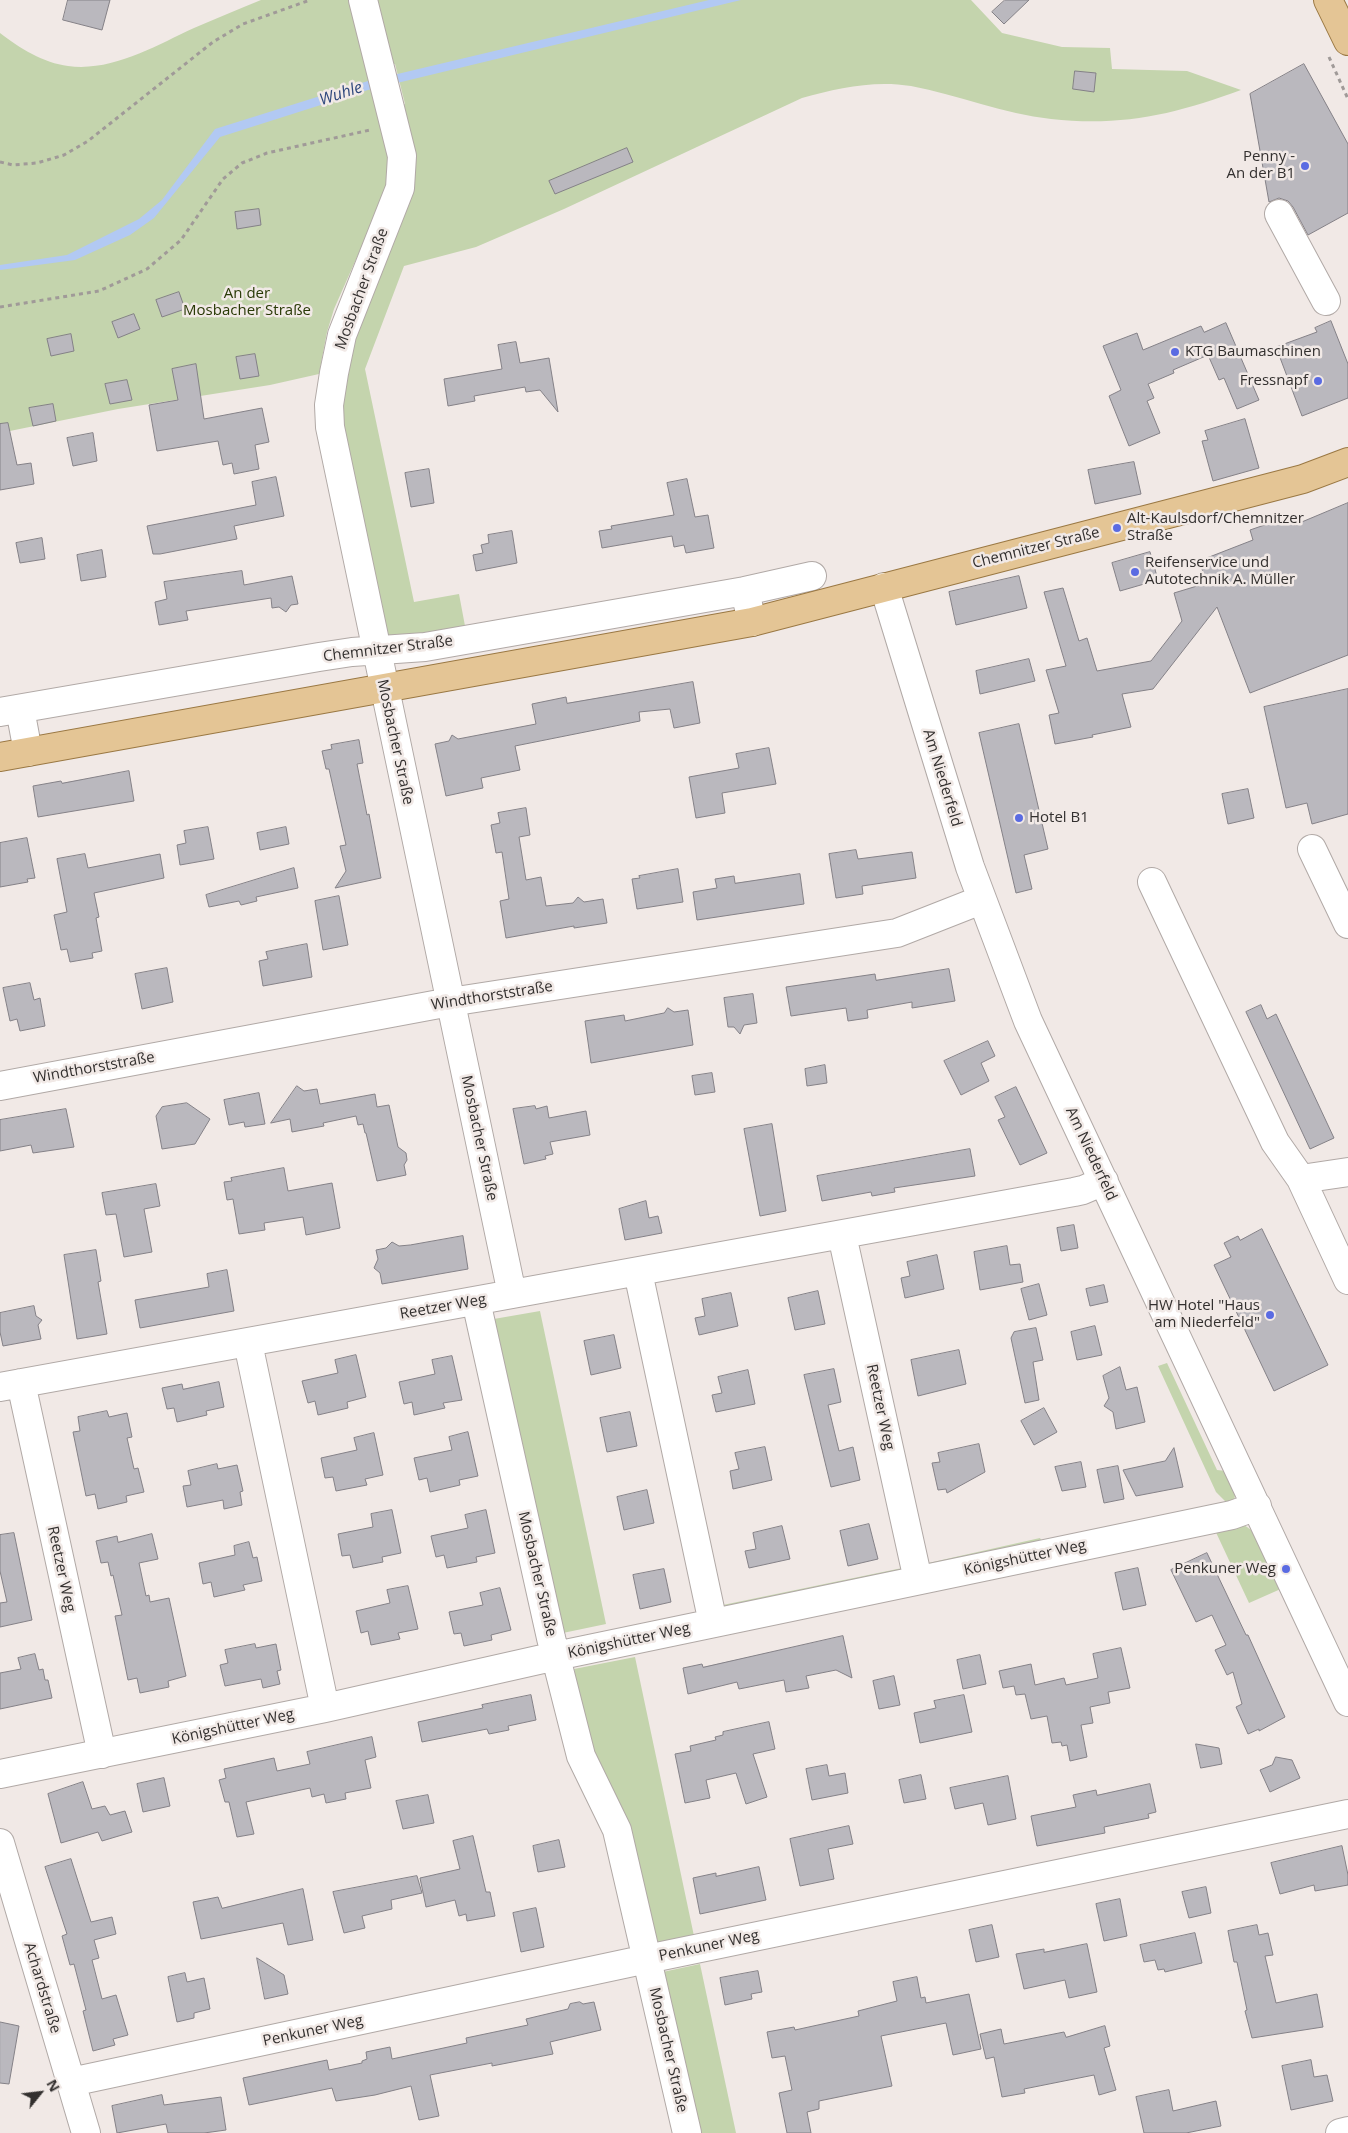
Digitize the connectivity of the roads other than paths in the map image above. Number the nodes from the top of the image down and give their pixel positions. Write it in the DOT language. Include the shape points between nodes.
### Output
graph roads {
  1 [pos="363,0"];
  2 [pos="1328,0"];
  3 [pos="1348,41"];
  4 [pos="1279,214"];
  5 [pos="1326,301"];
  6 [pos="1348,462"];
  7 [pos="812,576"];
  8 [pos="884,587"];
  9 [pos="745,591"];
  10 [pos="752,622"];
  11 [pos="378,651"];
  12 [pos="383,688"];
  13 [pos="10,711"];
  14 [pos="28,752"];
  15 [pos="0,757"];
  16 [pos="1312,849"];
  17 [pos="1152,882"];
  18 [pos="981,900"];
  19 [pos="1348,924"];
  20 [pos="450,1002"];
  21 [pos="0,1086"];
  22 [pos="1348,1172"];
  23 [pos="1301,1179"];
  24 [pos="1104,1181"];
  25 [pos="842,1235"];
  26 [pos="638,1272"];
  27 [pos="1348,1280"];
  28 [pos="512,1294"];
  29 [pos="476,1300"];
  30 [pos="248,1343"];
  31 [pos="10,1385"];
  32 [pos="1257,1506"];
  33 [pos="918,1580"];
  34 [pos="713,1623"];
  35 [pos="556,1656"];
  36 [pos="1348,1702"];
  37 [pos="325,1708"];
  38 [pos="102,1754"];
  39 [pos="0,1774"];
  40 [pos="1348,1814"];
  41 [pos="0,1843"];
  42 [pos="647,1959"];
  43 [pos="71,2082"];
  44 [pos="1348,2131"];
  45 [pos="86,2133"];
  46 [pos="687,2133"];
  47 [pos="1340,2133"];
  1 -- 11 [label="street, Mosbacher Straße" via="402,156 400,188 342,335 329,405 334,450"];
  2 -- 3 [label="main road"];
  4 -- 5 [label="street"];
  6 -- 8 [label="main road, Chemnitzer Straße" via="1294,481"];
  7 -- 9 [label="street, Chemnitzer Straße"];
  8 -- 10 [label="main road, Chemnitzer Straße"];
  8 -- 18 [label="street, Am Niederfeld"];
  9 -- 10 [label="street"];
  9 -- 11 [label="street, Chemnitzer Straße" via="425,647"];
  10 -- 12 [label="main road, Chemnitzer Straße"];
  11 -- 12 [label="street, Mosbacher Straße"];
  11 -- 13 [label="street, Chemnitzer Straße" via="319,657"];
  12 -- 14 [label="main road, Chemnitzer Straße"];
  12 -- 20 [label="street, Mosbacher Straße"];
  13 -- 14 [label="street"];
  14 -- 15 [label="main road, Chemnitzer Straße"];
  16 -- 19 [label="street"];
  17 -- 23 [label="street" via="1275,1142"];
  18 -- 20 [label="street, Windthorststraße" via="898,933"];
  18 -- 24 [label="street, Am Niederfeld" via="1028,1021"];
  20 -- 21 [label="street, Windthorststraße"];
  20 -- 28 [label="street, Mosbacher Straße"];
  22 -- 23 [label="street"];
  23 -- 27 [label="street"];
  24 -- 25 [label="street, Reetzer Weg" via="1083,1190"];
  24 -- 32 [label="street, Am Niederfeld"];
  25 -- 26 [label="street, Reetzer Weg"];
  25 -- 33 [label="street, Reetzer Weg"];
  26 -- 28 [label="street, Reetzer Weg"];
  26 -- 34 [label="street"];
  28 -- 29 [label="street, Reetzer Weg"];
  29 -- 30 [label="street, Reetzer Weg"];
  29 -- 35 [label="street, Mosbacher Straße"];
  30 -- 31 [label="street, Reetzer Weg"];
  30 -- 37 [label="street"];
  31 -- 38 [label="street, Reetzer Weg"];
  32 -- 33 [label="street, Königshütter Weg" via="1232,1515"];
  32 -- 36 [label="street, Am Niederfeld"];
  33 -- 34 [label="street, Königshütter Weg"];
  34 -- 35 [label="street, Königshütter Weg"];
  35 -- 37 [label="street, Königshütter Weg"];
  35 -- 42 [label="street, Mosbacher Straße" via="581,1756 617,1830"];
  37 -- 38 [label="street, Königshütter Weg"];
  38 -- 39 [label="street, Königshütter Weg"];
  40 -- 42 [label="street, Penkuner Weg"];
  41 -- 43 [label="street, Achardstraße"];
  42 -- 43 [label="street, Penkuner Weg"];
  42 -- 46 [label="street, Mosbacher Straße"];
  43 -- 45 [label="street, Achardstraße"];
  44 -- 47 [label="street"];
}
